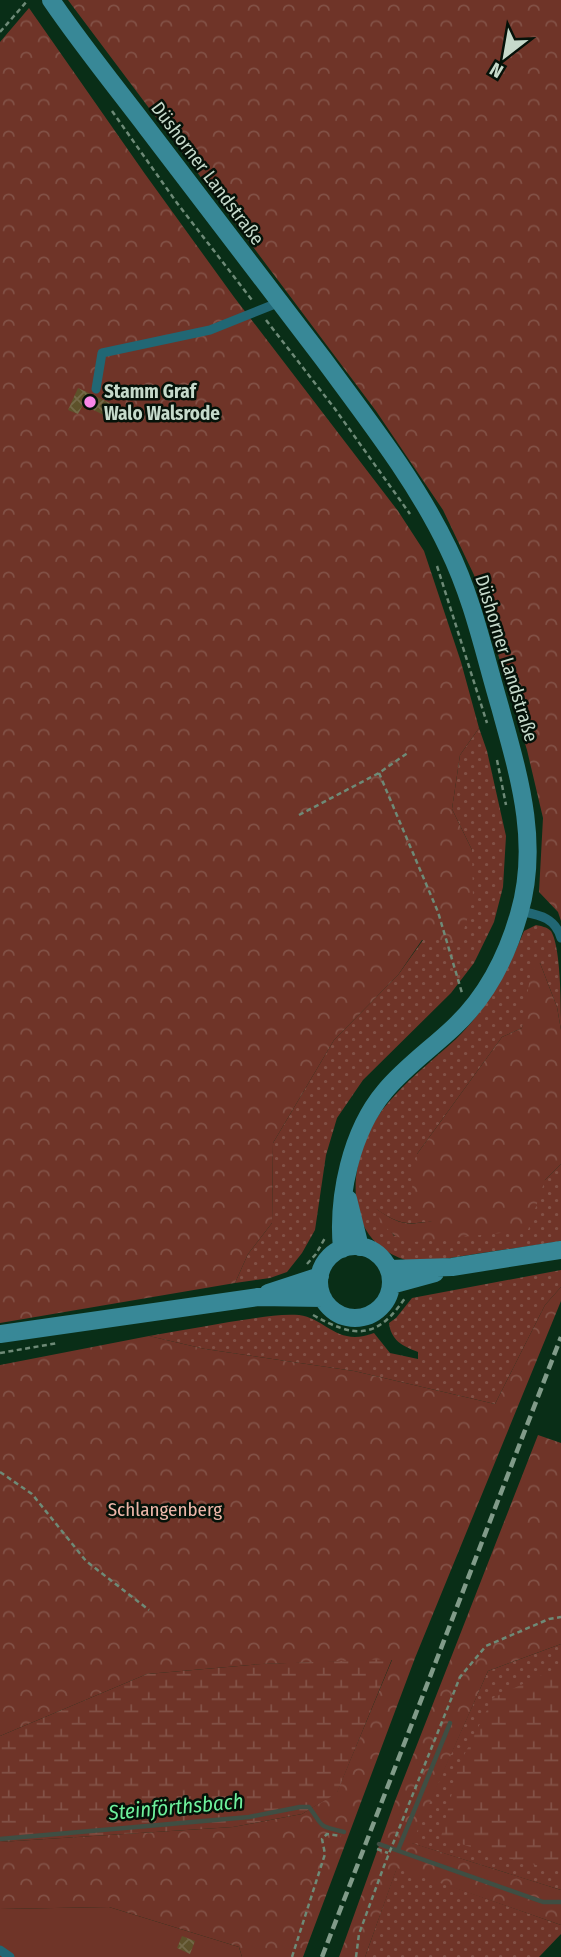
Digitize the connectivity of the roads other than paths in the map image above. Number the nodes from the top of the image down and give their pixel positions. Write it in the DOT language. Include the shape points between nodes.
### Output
graph roads {
  1 [pos="51,0"];
  2 [pos="280,302"];
  3 [pos="96,389"];
  4 [pos="520,911"];
  5 [pos="561,938"];
  6 [pos="351,1248"];
  7 [pos="561,1250"];
  8 [pos="320,1276"];
  9 [pos="390,1277"];
  10 [pos="303,1290"];
  11 [pos="323,1298"];
  12 [pos="0,1334"];
  13 [pos="0,1950"];
  14 [pos="10,1957"];
  1 -- 2 [label="street, Düshorner Landstraße"];
  2 -- 3 [label="lane" via="210,330 102,353"];
  2 -- 4 [label="street, Düshorner Landstraße" via="376,430 433,518 464,584 526,808 526,878"];
  4 -- 5 [label="lane" via="545,916"];
  4 -- 6 [label="street, Düshorner Landstraße" via="501,963 480,997 375,1103 350,1163 341,1220"];
  6 -- 8 [label="street" via="328,1259"];
  6 -- 9 [label="street" via="380,1256"];
  7 -- 9 [label="street"];
  8 -- 10 [label="street"];
  8 -- 11 [label="street"];
  9 -- 11 [label="street" via="382,1306 362,1318 340,1314"];
  10 -- 11 [label="street"];
  10 -- 12 [label="street"];
  13 -- 14 [label="lane"];
}
